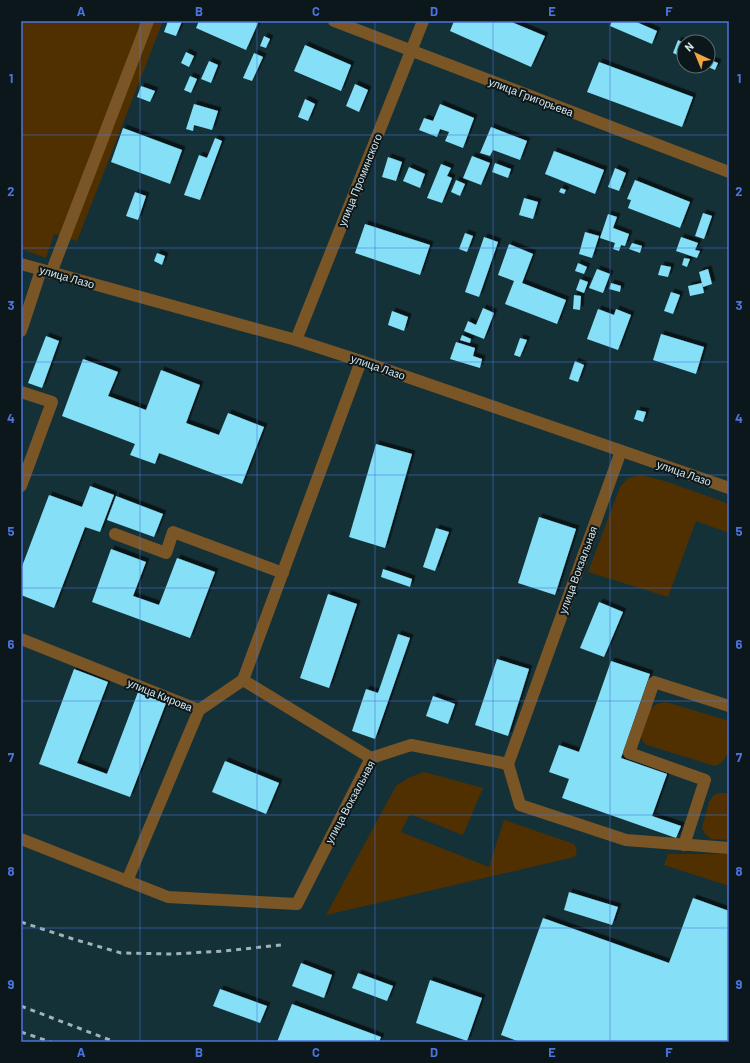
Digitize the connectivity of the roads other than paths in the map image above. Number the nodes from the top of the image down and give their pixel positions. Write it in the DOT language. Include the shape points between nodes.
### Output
graph roads {
  1 [pos="148,21"];
  2 [pos="334,21"];
  3 [pos="423,21"];
  4 [pos="411,51"];
  5 [pos="729,172"];
  6 [pos="21,264"];
  7 [pos="46,272"];
  8 [pos="21,331"];
  9 [pos="296,340"];
  10 [pos="361,361"];
  11 [pos="21,392"];
  12 [pos="621,451"];
  13 [pos="21,486"];
  14 [pos="729,488"];
  15 [pos="115,534"];
  16 [pos="283,573"];
  17 [pos="21,639"];
  18 [pos="243,680"];
  19 [pos="729,706"];
  20 [pos="199,710"];
  21 [pos="371,758"];
  22 [pos="508,764"];
  23 [pos="21,839"];
  24 [pos="684,845"];
  25 [pos="729,848"];
  26 [pos="127,881"];
  1 -- 7 [label="street"];
  2 -- 4 [label="street, улица Григорьева"];
  3 -- 4 [label="street, улица Проминского"];
  4 -- 5 [label="street, улица Григорьева"];
  4 -- 9 [label="street, улица Проминского"];
  6 -- 7 [label="street, улица Лазо"];
  7 -- 8 [label="street"];
  7 -- 9 [label="street, улица Лазо"];
  9 -- 10 [label="street, улица Лазо"];
  10 -- 12 [label="street, улица Лазо"];
  10 -- 16 [label="street"];
  11 -- 13 [label="street" via="52,402"];
  12 -- 14 [label="street, улица Лазо"];
  12 -- 22 [label="street, улица Вокзальная"];
  15 -- 16 [label="street" via="166,553 173,532"];
  16 -- 18 [label="street"];
  17 -- 20 [label="street, улица Кирова"];
  18 -- 20 [label="street, улица Кирова"];
  18 -- 21 [label="street"];
  19 -- 24 [label="street" via="654,682 629,753 705,780"];
  20 -- 26 [label="street"];
  21 -- 22 [label="street, улица Вокзальная" via="411,745"];
  21 -- 26 [label="street, улица Вокзальная" via="297,904 168,897"];
  22 -- 24 [label="street" via="520,805 626,840"];
  23 -- 26 [label="street, улица Вокзальная"];
  24 -- 25 [label="street"];
}
